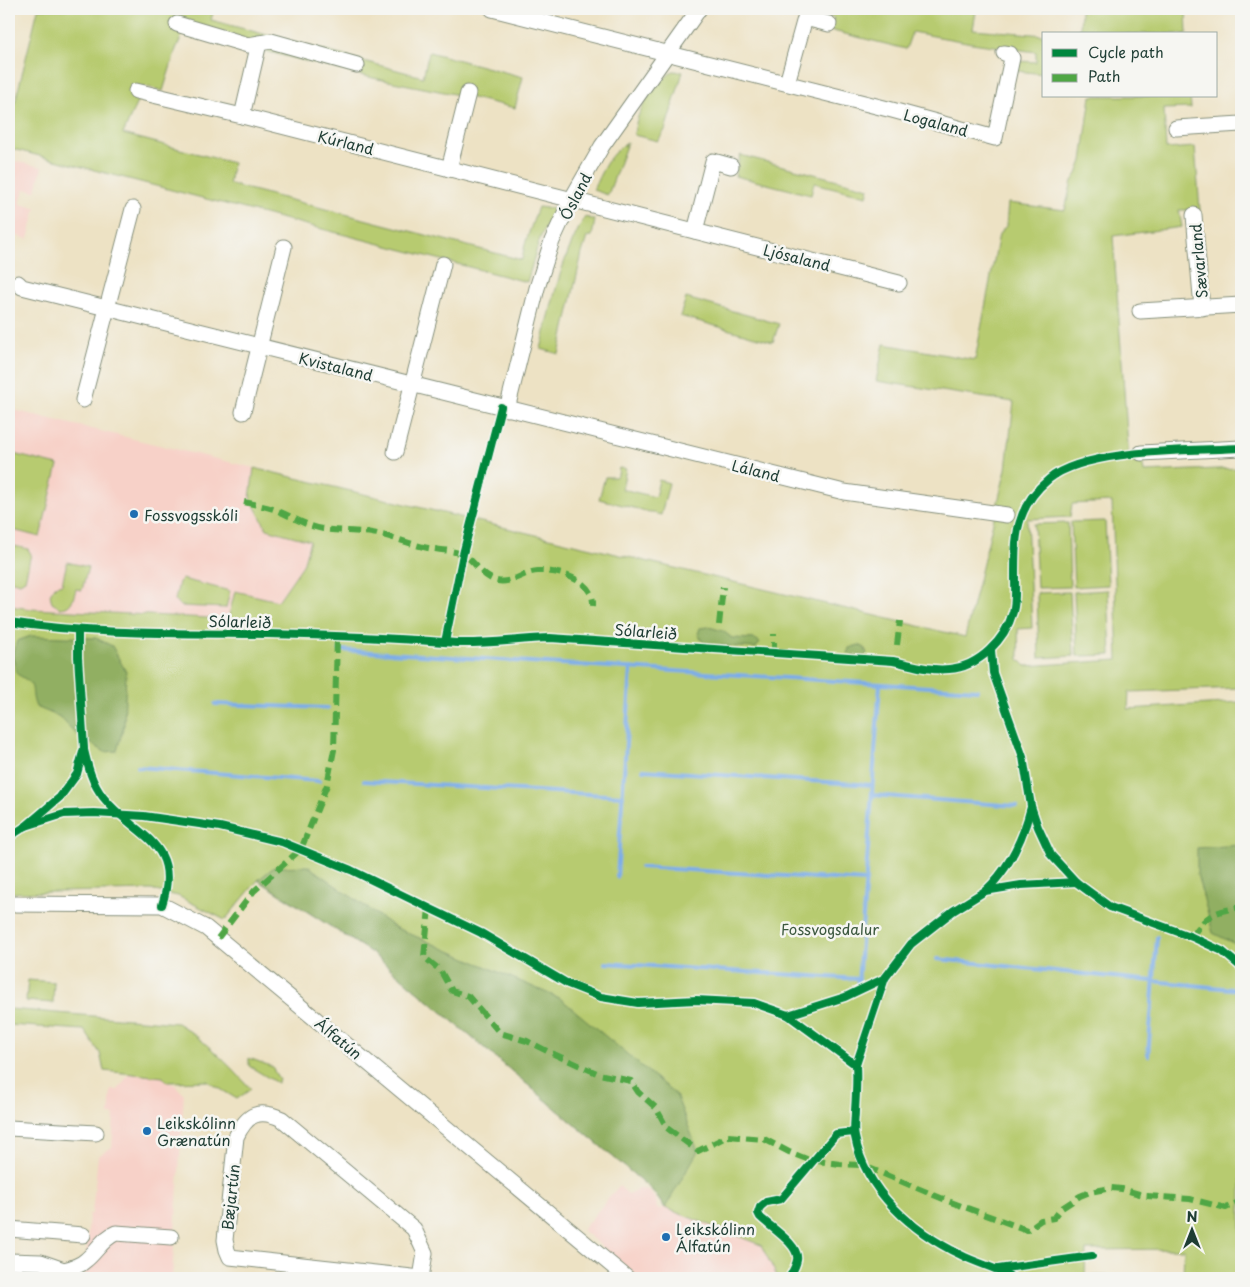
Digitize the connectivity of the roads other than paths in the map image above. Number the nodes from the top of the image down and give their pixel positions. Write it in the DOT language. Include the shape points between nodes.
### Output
graph roads {
  1 [pos="492,9"];
  2 [pos="699,9"];
  3 [pos="177,24"];
  4 [pos="829,24"];
  5 [pos="259,43"];
  6 [pos="667,53"];
  7 [pos="1004,53"];
  8 [pos="357,65"];
  9 [pos="787,83"];
  10 [pos="136,91"];
  11 [pos="468,93"];
  12 [pos="242,116"];
  13 [pos="1241,124"];
  14 [pos="1176,128"];
  15 [pos="731,166"];
  16 [pos="449,169"];
  17 [pos="571,200"];
  18 [pos="133,210"];
  19 [pos="1194,215"];
  20 [pos="695,231"];
  21 [pos="284,247"];
  22 [pos="443,264"];
  23 [pos="18,283"];
  24 [pos="899,283"];
  25 [pos="1241,305"];
  26 [pos="108,308"];
  27 [pos="1202,308"];
  28 [pos="1140,311"];
  29 [pos="259,346"];
  30 [pos="412,385"];
  31 [pos="83,400"];
  32 [pos="507,409"];
  33 [pos="243,412"];
  34 [pos="1241,448"];
  35 [pos="396,452"];
  36 [pos="1141,453"];
  37 [pos="1007,516"];
  38 [pos="9,904"];
  39 [pos="9,1128"];
  40 [pos="96,1133"];
  41 [pos="9,1229"];
  42 [pos="83,1235"];
  43 [pos="170,1237"];
  44 [pos="9,1261"];
  45 [pos="66,1274"];
  46 [pos="421,1278"];
  47 [pos="628,1278"];
  1 -- 6 [label="street, Logaland"];
  2 -- 6 [label="street, Ósland"];
  3 -- 5 [label="street" via="248,45"];
  4 -- 9 [label="street" via="804,18"];
  5 -- 8 [label="street" via="271,41"];
  5 -- 12 [label="street"];
  6 -- 9 [label="street, Logaland"];
  6 -- 17 [label="street, Ósland" via="602,146"];
  7 -- 9 [label="street, Logaland" via="1012,58 995,138"];
  10 -- 12 [label="street, Kúrland"];
  11 -- 16 [label="street"];
  12 -- 16 [label="street, Kúrland"];
  13 -- 14 [label="street"];
  15 -- 20 [label="street" via="713,161"];
  16 -- 17 [label="street, Kúrland"];
  17 -- 20 [label="street, Ljósaland"];
  17 -- 32 [label="street, Ósland" via="552,241 537,288"];
  18 -- 26 [label="street"];
  19 -- 27 [label="street, Sævarland"];
  20 -- 24 [label="street, Ljósaland"];
  21 -- 29 [label="street"];
  22 -- 30 [label="street"];
  23 -- 26 [label="street, Kvistaland" via="22,287"];
  25 -- 27 [label="street, Sævarland"];
  26 -- 29 [label="street, Kvistaland"];
  26 -- 31 [label="street"];
  27 -- 28 [label="street, Sævarland"];
  29 -- 30 [label="street, Kvistaland"];
  29 -- 33 [label="street"];
  30 -- 32 [label="street, Kvistaland"];
  30 -- 35 [label="street"];
  32 -- 37 [label="street, Láland" via="844,492"];
  34 -- 36 [label="street"];
  38 -- 47 [label="street, Álfatún" via="162,904 206,928"];
  39 -- 40 [label="street"];
  41 -- 42 [label="street"];
  43 -- 45 [label="street" via="116,1233"];
  44 -- 45 [label="street" via="41,1262"];
  46 -- 46 [label="street, Bæjartún" via="425,1253 414,1229 407,1222 282,1118 269,1112 254,1114 241,1125 236,1137 225,1240 230,1257"];
}
